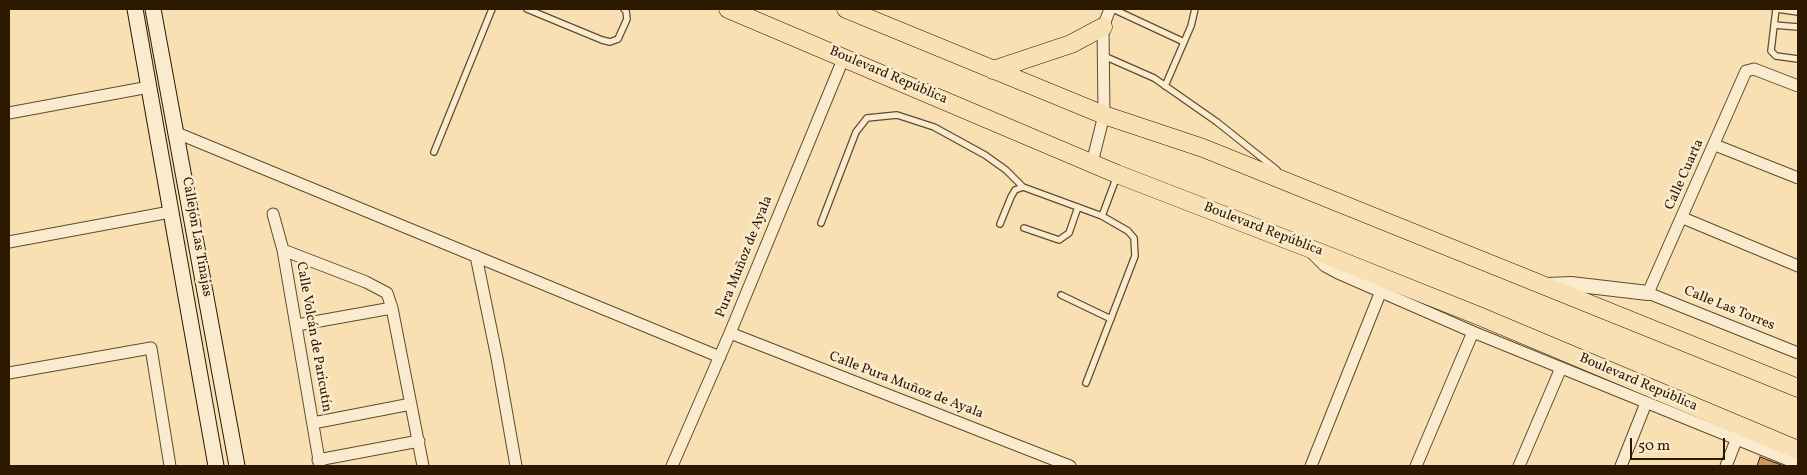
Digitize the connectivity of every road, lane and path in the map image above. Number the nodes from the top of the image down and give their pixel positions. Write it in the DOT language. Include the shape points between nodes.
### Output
graph roads {
  1 [pos="135,9"];
  2 [pos="153,9"];
  3 [pos="492,9"];
  4 [pos="527,9"];
  5 [pos="624,9"];
  6 [pos="728,9"];
  7 [pos="846,9"];
  8 [pos="1112,9"];
  9 [pos="1195,9"];
  10 [pos="1776,9"];
  11 [pos="1798,12"];
  12 [pos="1774,24"];
  13 [pos="1103,27"];
  14 [pos="1798,27"];
  15 [pos="1184,42"];
  16 [pos="1104,56"];
  17 [pos="844,57"];
  18 [pos="1798,59"];
  19 [pos="993,70"];
  20 [pos="1165,86"];
  21 [pos="1798,86"];
  22 [pos="149,87"];
  23 [pos="9,113"];
  24 [pos="1104,115"];
  25 [pos="177,133"];
  26 [pos="1715,145"];
  27 [pos="434,152"];
  28 [pos="1092,163"];
  29 [pos="1117,174"];
  30 [pos="1798,178"];
  31 [pos="1295,186"];
  32 [pos="1023,187"];
  33 [pos="1078,207"];
  34 [pos="170,212"];
  35 [pos="273,214"];
  36 [pos="1102,216"];
  37 [pos="1683,218"];
  38 [pos="821,223"];
  39 [pos="1000,224"];
  40 [pos="1024,228"];
  41 [pos="9,242"];
  42 [pos="1306,247"];
  43 [pos="283,250"];
  44 [pos="476,256"];
  45 [pos="1798,266"];
  46 [pos="1544,286"];
  47 [pos="1381,291"];
  48 [pos="1648,293"];
  49 [pos="1061,295"];
  50 [pos="392,308"];
  51 [pos="1111,319"];
  52 [pos="296,325"];
  53 [pos="1473,332"];
  54 [pos="730,333"];
  55 [pos="1798,353"];
  56 [pos="720,357"];
  57 [pos="1561,368"];
  58 [pos="9,372"];
  59 [pos="1086,383"];
  60 [pos="1798,388"];
  61 [pos="1646,403"];
  62 [pos="411,404"];
  63 [pos="313,424"];
  64 [pos="1737,438"];
  65 [pos="419,441"];
  66 [pos="1798,450"];
  67 [pos="319,463"];
  68 [pos="1798,464"];
  69 [pos="170,466"];
  70 [pos="216,466"];
  71 [pos="237,466"];
  72 [pos="423,466"];
  73 [pos="516,466"];
  74 [pos="672,466"];
  75 [pos="1070,466"];
  76 [pos="1311,466"];
  77 [pos="1416,466"];
  78 [pos="1519,466"];
  79 [pos="1621,466"];
  80 [pos="1726,466"];
  1 -- 22 [label="main road, Callejón Las Tinajas"];
  2 -- 25 [label="main road, Callejón Las Tinajas"];
  3 -- 27 [label="lane"];
  4 -- 5 [label="lane" via="610,42 618,39 627,19"];
  6 -- 17 [label="main road, Boulevard República"];
  7 -- 19 [label="main road"];
  8 -- 13 [label="street"];
  8 -- 15 [label="lane"];
  9 -- 15 [label="lane"];
  10 -- 11 [label="lane"];
  10 -- 12 [label="lane"];
  12 -- 14 [label="lane"];
  12 -- 18 [label="lane" via="1773,54"];
  13 -- 16 [label="street"];
  13 -- 19 [label="main road" via="1070,44"];
  15 -- 20 [label="lane"];
  16 -- 20 [label="lane"];
  16 -- 24 [label="street"];
  17 -- 28 [label="main road, Boulevard República"];
  17 -- 54 [label="street, Pura Muñoz de Ayala"];
  19 -- 24 [label="main road"];
  20 -- 31 [label="lane" via="1217,122"];
  21 -- 26 [label="street, Calle Cuarta" via="1754,69 1748,70"];
  22 -- 23 [label="street"];
  22 -- 34 [label="main road, Callejón Las Tinajas"];
  24 -- 28 [label="street"];
  24 -- 31 [label="main road" via="1203,148"];
  25 -- 44 [label="street"];
  25 -- 71 [label="main road, Callejón Las Tinajas"];
  26 -- 30 [label="street"];
  26 -- 37 [label="street, Calle Cuarta"];
  28 -- 29 [label="main road, Boulevard República"];
  29 -- 36 [label="lane"];
  29 -- 42 [label="main road, Boulevard República"];
  31 -- 46 [label="main road"];
  32 -- 33 [label="lane"];
  32 -- 38 [label="lane" via="985,155 934,127 897,116 867,118 856,132"];
  32 -- 39 [label="lane" via="1015,190"];
  33 -- 36 [label="lane"];
  33 -- 40 [label="lane" via="1069,233 1058,240"];
  34 -- 41 [label="street"];
  34 -- 70 [label="main road, Callejón Las Tinajas"];
  35 -- 43 [label="street, Calle Volcán de Paricutín"];
  36 -- 51 [label="lane" via="1128,231 1136,247"];
  37 -- 45 [label="street"];
  37 -- 48 [label="street, Calle Cuarta"];
  42 -- 47 [label="street" via="1325,266"];
  42 -- 66 [label="main road, Boulevard República"];
  43 -- 50 [label="street" via="387,293"];
  43 -- 52 [label="street, Calle Volcán de Paricutín"];
  44 -- 56 [label="street"];
  44 -- 73 [label="street"];
  46 -- 48 [label="street" via="1571,284"];
  46 -- 60 [label="main road"];
  47 -- 53 [label="street"];
  47 -- 76 [label="street"];
  48 -- 55 [label="street, Calle Las Torres"];
  49 -- 51 [label="lane"];
  50 -- 52 [label="street"];
  50 -- 62 [label="street"];
  51 -- 59 [label="lane"];
  52 -- 63 [label="street, Calle Volcán de Paricutín"];
  53 -- 57 [label="street"];
  53 -- 77 [label="street"];
  54 -- 56 [label="street, Pura Muñoz de Ayala"];
  54 -- 75 [label="street, Calle Pura Muñoz de Ayala"];
  56 -- 74 [label="street, Pura Muñoz de Ayala"];
  57 -- 61 [label="street"];
  57 -- 78 [label="street"];
  58 -- 69 [label="street" via="151,348"];
  61 -- 64 [label="street"];
  61 -- 79 [label="street"];
  62 -- 63 [label="street"];
  62 -- 65 [label="street"];
  63 -- 67 [label="street, Calle Volcán de Paricutín"];
  64 -- 68 [label="street"];
  64 -- 80 [label="street"];
  65 -- 67 [label="street"];
  65 -- 72 [label="street"];
}
